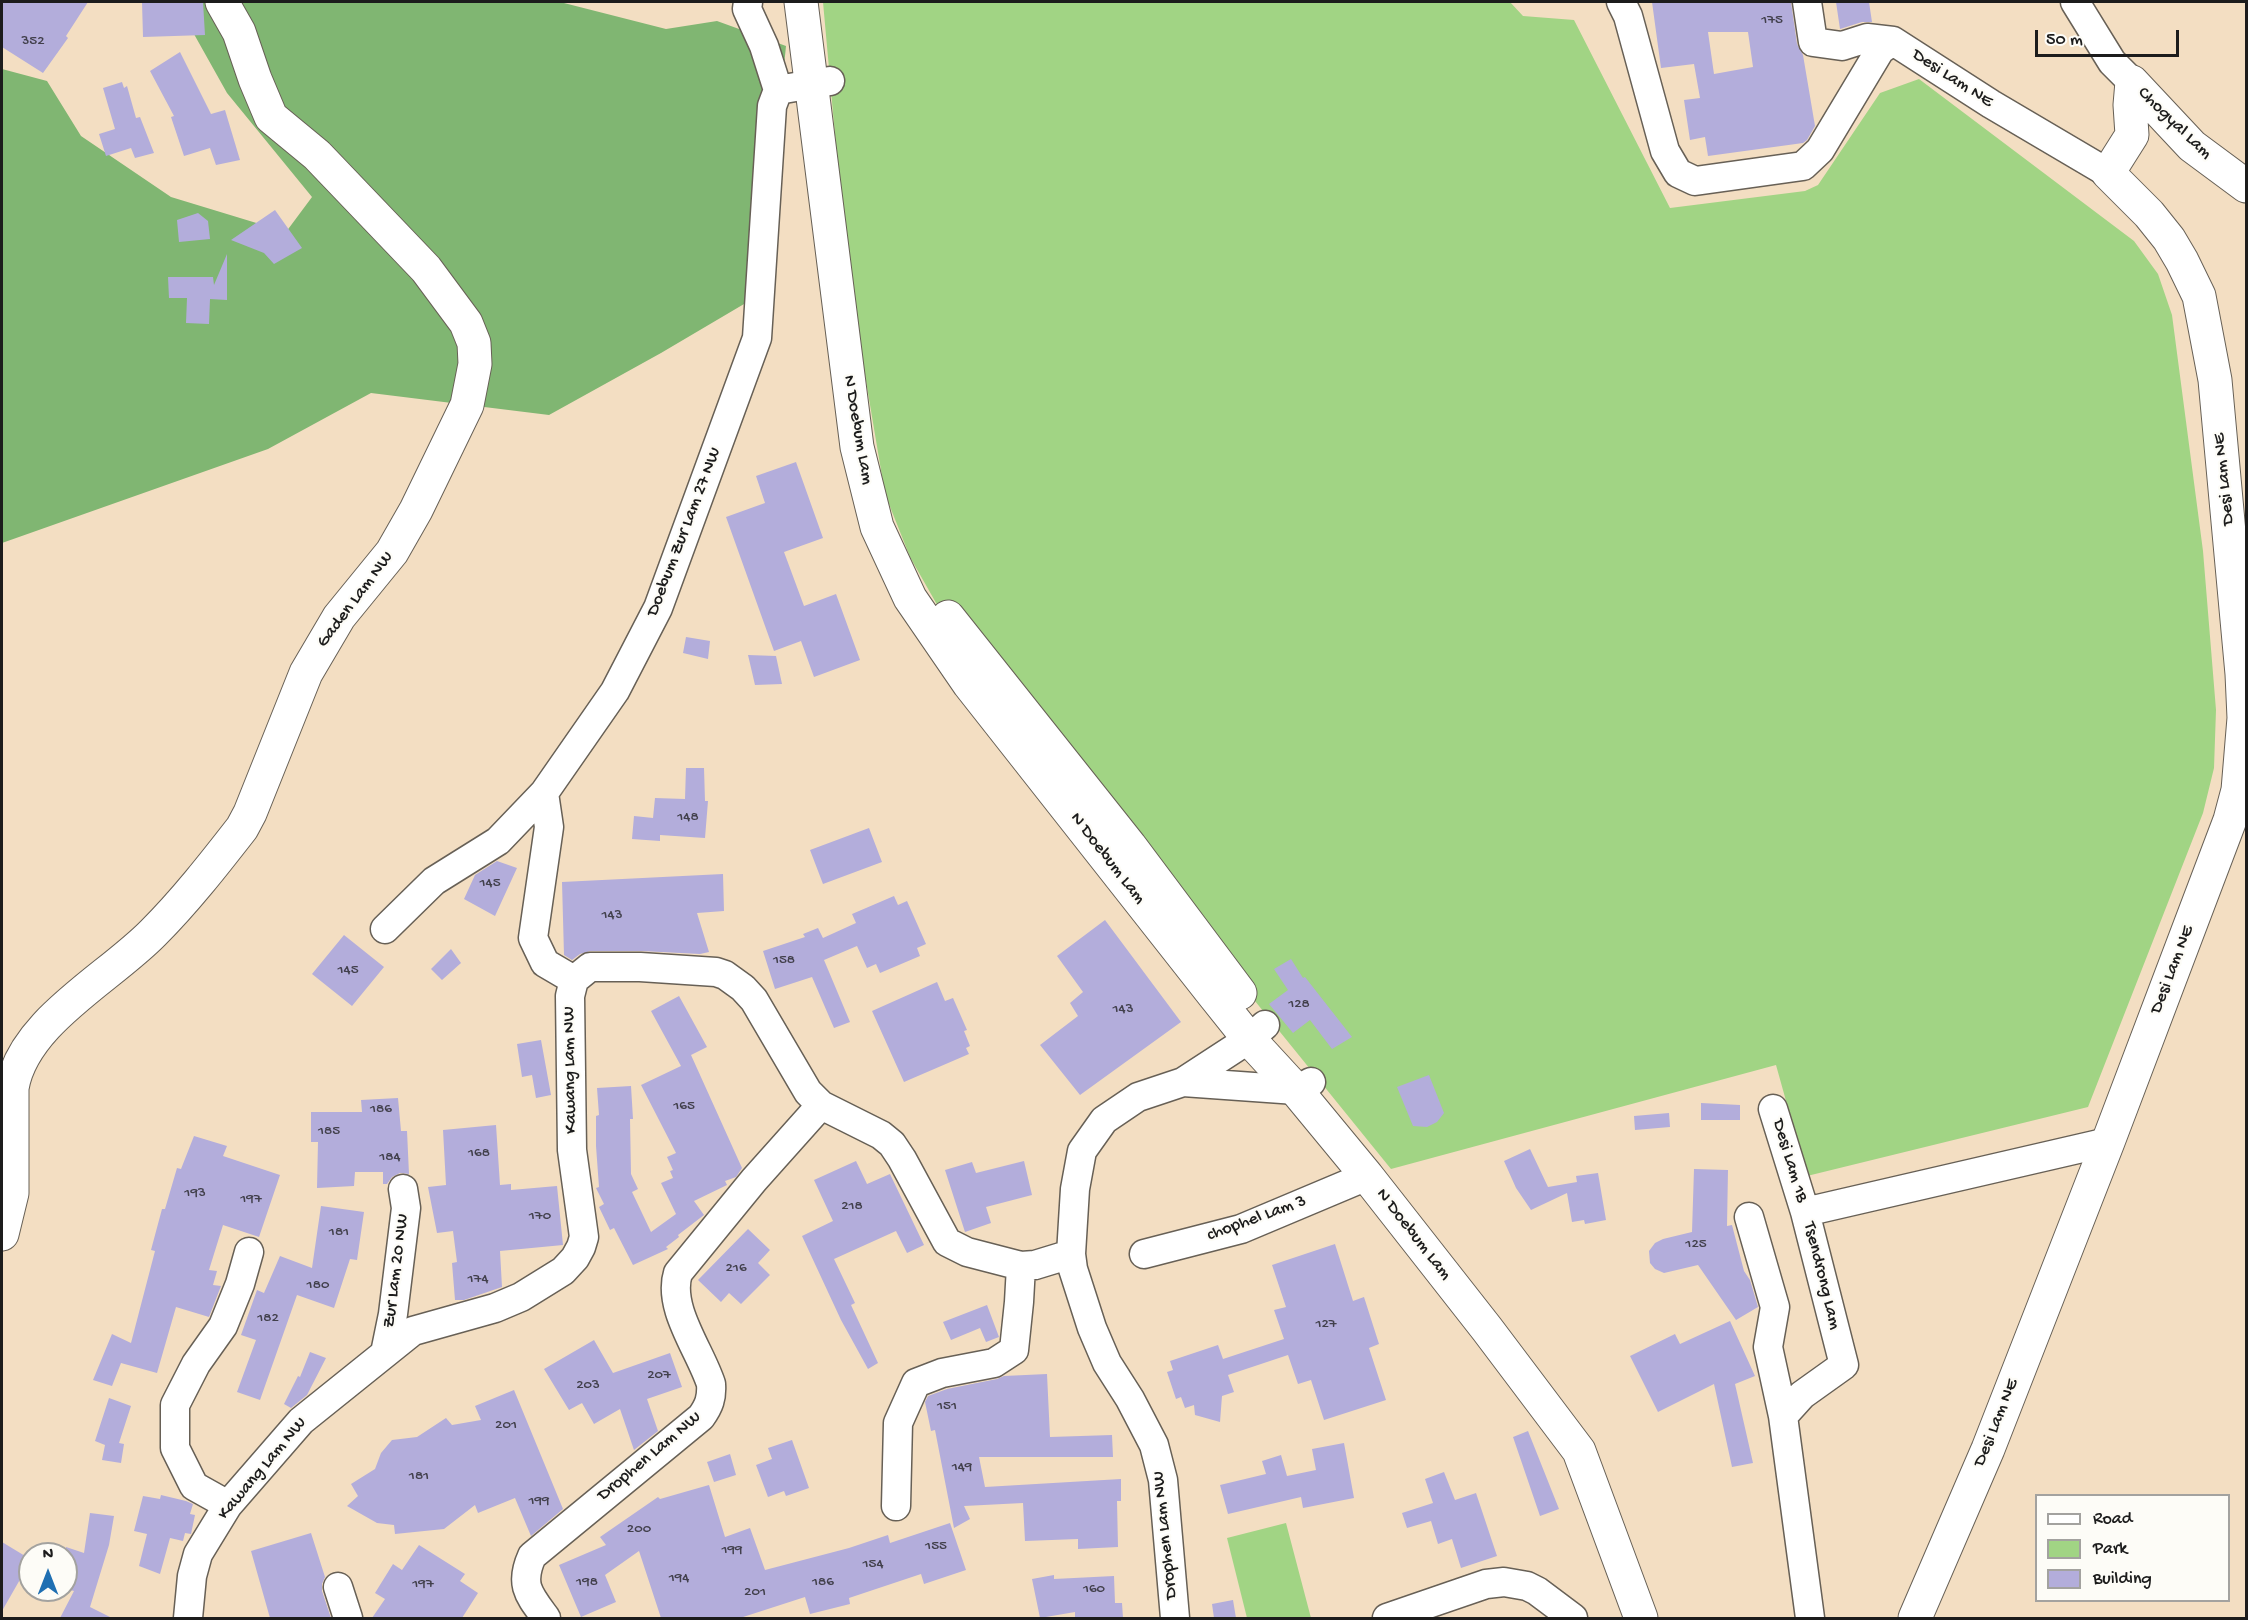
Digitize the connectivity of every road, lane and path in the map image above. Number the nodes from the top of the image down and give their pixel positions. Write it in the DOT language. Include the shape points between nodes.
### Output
graph roads {
  1 [pos="222,2"];
  2 [pos="748,2"];
  3 [pos="801,2"];
  4 [pos="823,2"];
  5 [pos="1604,2"];
  6 [pos="1807,2"];
  7 [pos="2075,2"];
  8 [pos="1625,6"];
  9 [pos="1893,41"];
  10 [pos="820,82"];
  11 [pos="2132,82"];
  12 [pos="778,90"];
  13 [pos="1650,99"];
  14 [pos="2176,129"];
  15 [pos="2132,135"];
  16 [pos="2108,172"];
  17 [pos="2247,186"];
  18 [pos="544,793"];
  19 [pos="385,929"];
  20 [pos="574,980"];
  21 [pos="1257,1032"];
  22 [pos="1183,1082"];
  23 [pos="1304,1086"];
  24 [pos="821,1105"];
  25 [pos="1773,1109"];
  26 [pos="2108,1142"];
  27 [pos="1367,1176"];
  28 [pos="403,1189"];
  29 [pos="1805,1212"];
  30 [pos="1749,1217"];
  31 [pos="2,1234"];
  32 [pos="249,1252"];
  33 [pos="1071,1254"];
  34 [pos="1144,1254"];
  35 [pos="1021,1266"];
  36 [pos="385,1353"];
  37 [pos="1783,1416"];
  38 [pos="228,1504"];
  39 [pos="896,1506"];
  40 [pos="339,1587"];
  41 [pos="188,1618"];
  42 [pos="348,1618"];
  43 [pos="546,1618"];
  44 [pos="1175,1618"];
  45 [pos="1387,1618"];
  46 [pos="1573,1618"];
  47 [pos="1641,1618"];
  48 [pos="1661,1618"];
  49 [pos="1810,1618"];
  50 [pos="1915,1618"];
  1 -- 31 [label="main road, Gaden Lam NW" via="239,32 271,117 317,155 418,261 466,322 474,343 472,384 467,405 392,552 339,616 306,673 242,828 154,933 59,1014 28,1047 14,1073 12,1193"];
  2 -- 12 [label="street" via="747,9"];
  3 -- 10 [label="main road, N Doebum Lam"];
  4 -- 10 [label="main road, N Doebum Lam"];
  5 -- 13 [label="street"];
  6 -- 9 [label="street" via="1814,42 1842,46 1867,38"];
  7 -- 11 [label="street" via="2112,62"];
  8 -- 13 [label="street, Desi Lam NE"];
  9 -- 13 [label="street, Desi Lam NE" via="1880,50 1820,150 1803,166 1695,181 1678,173 1665,152"];
  9 -- 16 [label="street, Desi Lam NE"];
  10 -- 12 [label="street"];
  10 -- 21 [label="main road, N Doebum Lam" via="857,447 877,526 910,598 969,684"];
  11 -- 14 [label="main road, Chogyal Lam"];
  11 -- 15 [label="main road"];
  12 -- 18 [label="street, Doebum Zur Lam 27 NW" via="772,106 757,338 658,608 615,691"];
  14 -- 15 [label="main road"];
  14 -- 17 [label="main road, Chogyal Lam" via="2192,146"];
  15 -- 16 [label="main road"];
  16 -- 26 [label="main road, Desi Lam NE" via="2169,239 2199,296 2215,380 2244,718 2238,790 2230,820"];
  18 -- 19 [label="street, Doebum Zur Lam 27 NW" via="498,841 434,881"];
  18 -- 20 [label="street" via="549,827 533,938 545,963"];
  20 -- 24 [label="street, Kawang Lam NW" via="590,967 725,975 754,1000 800,1080"];
  20 -- 36 [label="street, Kawang Lam NW" via="570,996 572,1150 584,1237 581,1247 562,1271 521,1297 413,1331"];
  21 -- 22 [label="street"];
  21 -- 23 [label="main road, N Doebum Lam"];
  22 -- 23 [label="street"];
  22 -- 33 [label="street" via="1138,1097 1104,1120 1082,1151"];
  23 -- 27 [label="main road, N Doebum Lam"];
  23 -- 48 [label="main road, N Doebum Lam" via="1590,1438"];
  24 -- 35 [label="street, Kawang Lam NW" via="892,1144 947,1242 966,1252"];
  24 -- 43 [label="street, Drophen Lam NW" via="678,1274 674,1285 677,1304 707,1372 712,1395 709,1406 701,1417 532,1556 525,1581 528,1593"];
  25 -- 29 [label="street, Desi Lam 1B"];
  26 -- 29 [label="street, Tsendrong Lam"];
  26 -- 50 [label="main road, Desi Lam NE" via="1988,1449"];
  27 -- 34 [label="street, chophel Lam 3" via="1241,1229"];
  27 -- 47 [label="main road, N Doebum Lam" via="1579,1451"];
  28 -- 36 [label="street, Zur Lam 20 NW" via="406,1208"];
  29 -- 37 [label="street, Tsendrong Lam" via="1844,1365 1802,1395"];
  30 -- 37 [label="street" via="1775,1307 1768,1347"];
  32 -- 38 [label="street" via="224,1326 196,1364 174,1405 174,1448 194,1486"];
  33 -- 35 [label="street, Kawang Lam NW"];
  33 -- 44 [label="street, Drophen Lam NW" via="1092,1328 1107,1363 1154,1444 1163,1480"];
  35 -- 39 [label="street" via="1014,1350 994,1363 942,1373 916,1383 898,1423"];
  36 -- 38 [label="street, Kawang Lam NW" via="301,1421"];
  37 -- 49 [label="street"];
  38 -- 41 [label="street, Kawang Lam NW" via="198,1554"];
  40 -- 42 [label="street"];
  45 -- 46 [label="street" via="1486,1584 1504,1582 1537,1591"];
}
